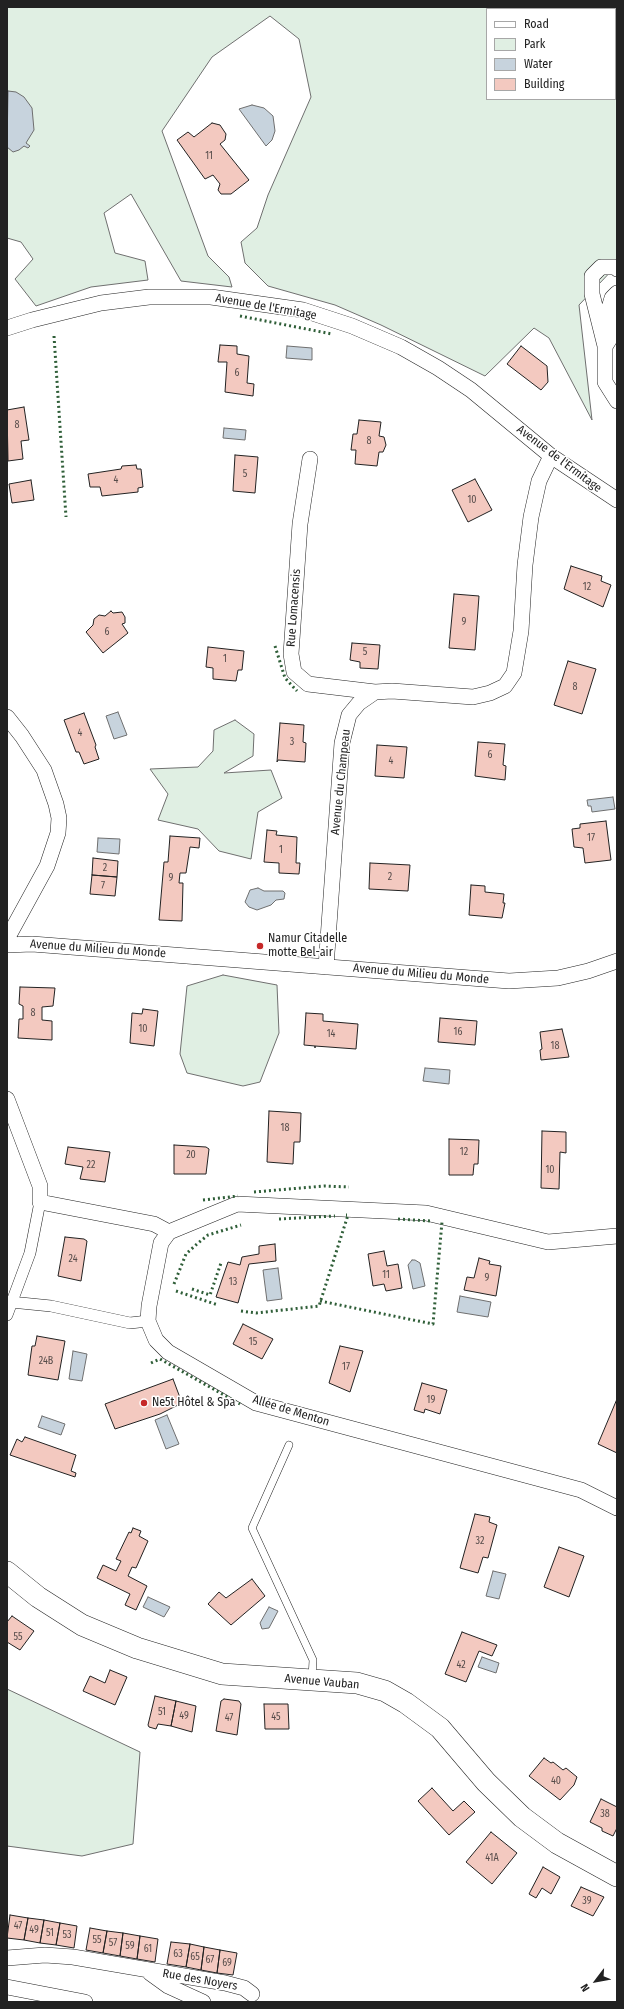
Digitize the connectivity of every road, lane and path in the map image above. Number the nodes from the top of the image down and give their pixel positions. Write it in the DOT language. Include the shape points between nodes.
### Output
graph roads {
  1 [pos="617,269"];
  2 [pos="617,293"];
  3 [pos="7,328"];
  4 [pos="605,346"];
  5 [pos="617,401"];
  6 [pos="551,456"];
  7 [pos="310,459"];
  8 [pos="617,500"];
  9 [pos="375,692"];
  10 [pos="7,717"];
  11 [pos="7,939"];
  12 [pos="7,945"];
  13 [pos="617,961"];
  14 [pos="326,967"];
  15 [pos="7,1099"];
  16 [pos="40,1202"];
  17 [pos="169,1232"];
  18 [pos="617,1236"];
  19 [pos="12,1302"];
  20 [pos="7,1315"];
  21 [pos="148,1320"];
  22 [pos="289,1445"];
  23 [pos="617,1508"];
  24 [pos="7,1572"];
  25 [pos="312,1680"];
  26 [pos="617,1876"];
  27 [pos="7,1947"];
  28 [pos="45,1955"];
  29 [pos="7,1958"];
  30 [pos="146,1970"];
  31 [pos="7,1987"];
  32 [pos="252,1994"];
  33 [pos="85,2002"];
  34 [pos="203,2002"];
  1 -- 4 [label="street" via="601,267 592,276 592,294"];
  2 -- 4 [label="street" via="612,298 609,308 611,338"];
  3 -- 6 [label="street, Avenue de l'Ermitage" via="101,303 149,297 211,297 303,310 352,326 401,347 438,368 471,390"];
  4 -- 5 [label="street" via="605,382"];
  6 -- 8 [label="street, Avenue de l'Ermitage"];
  6 -- 9 [label="street" via="539,481 531,517 521,631 514,673 505,686 472,697"];
  7 -- 9 [label="street, Rue Lomacensis" via="299,531 291,654 294,672 308,684"];
  9 -- 14 [label="street, Avenue du Champeau" via="359,703 349,715 342,744"];
  10 -- 11 [label="street" via="44,770 59,818 58,833 47,866"];
  12 -- 14 [label="street, Avenue du Milieu du Monde" via="32,944"];
  13 -- 14 [label="street, Avenue du Milieu du Monde" via="573,975 528,981"];
  15 -- 16 [label="street" via="40,1186"];
  16 -- 17 [label="street" via="154,1224"];
  16 -- 19 [label="street" via="30,1254"];
  17 -- 18 [label="street" via="237,1204 426,1213 548,1242"];
  17 -- 21 [label="street, Allée de Menton" via="161,1244"];
  19 -- 20 [label="street"];
  19 -- 21 [label="street" via="51,1306 130,1323"];
  21 -- 23 [label="street, Allée de Menton" via="156,1340 168,1352 256,1403 581,1490"];
  22 -- 25 [label="lane" via="252,1528 313,1660"];
  24 -- 25 [label="main road, Avenue Vauban" via="82,1625 137,1648 222,1674"];
  25 -- 26 [label="main road, Avenue Vauban" via="356,1683 385,1691 406,1703 440,1728 486,1782 522,1817 557,1843"];
  27 -- 28 [label="street, Rue des Noyers"];
  28 -- 29 [label="street, Rue des Noyers"];
  28 -- 30 [label="street, Rue des Noyers" via="73,1957"];
  30 -- 32 [label="street, Rue des Noyers" via="225,1982 244,1988"];
  30 -- 34 [label="street, Rue des Noyers" via="168,1986"];
  31 -- 33 [label="street"];
}
